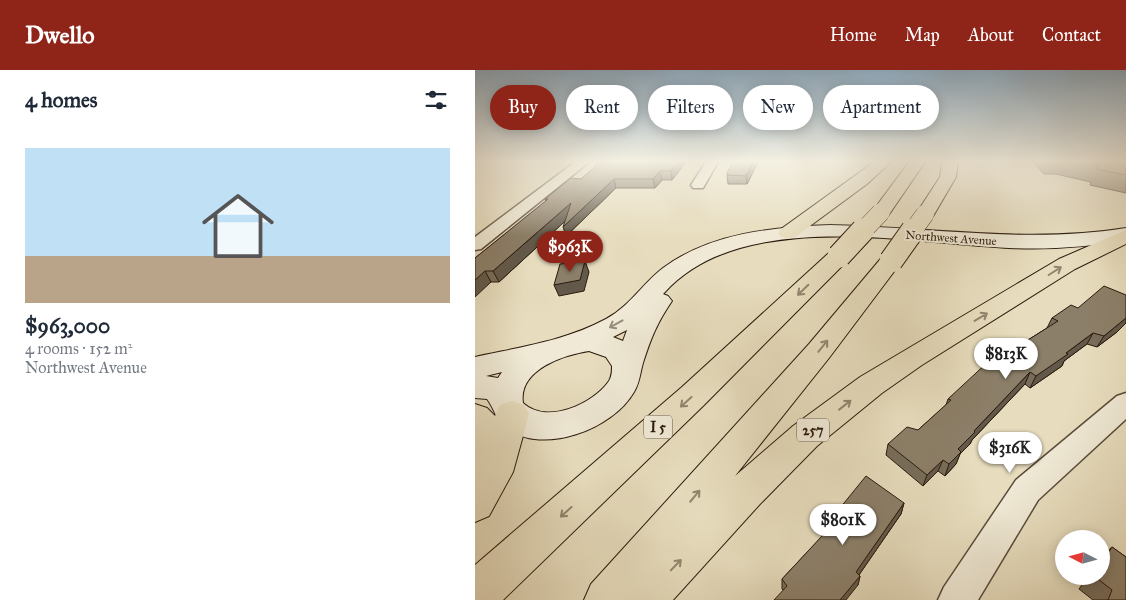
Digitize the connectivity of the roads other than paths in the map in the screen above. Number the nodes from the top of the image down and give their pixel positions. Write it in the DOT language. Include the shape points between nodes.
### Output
graph roads {
  1 [pos="551,187"];
  2 [pos="854,187"];
  3 [pos="901,187"];
  4 [pos="942,187"];
  5 [pos="1126,225"];
  6 [pos="788,233"];
  7 [pos="1126,235"];
  8 [pos="1057,242"];
  9 [pos="842,244"];
  10 [pos="475,246"];
  11 [pos="561,347"];
  12 [pos="628,364"];
  13 [pos="475,368"];
  14 [pos="475,386"];
  15 [pos="1126,403"];
  16 [pos="509,408"];
  17 [pos="475,417"];
  18 [pos="494,472"];
  19 [pos="475,503"];
  20 [pos="475,595"];
  21 [pos="607,600"];
  22 [pos="642,600"];
  23 [pos="957,600"];
  1 -- 10 [label="street"];
  2 -- 6 [label="highway" via="825,204"];
  3 -- 9 [label="highway, I 5, bridge" via="881,212"];
  21 -- 4 [label="highway, one-way, bridge" via="819,351 891,261"];
  5 -- 8 [label="main road, Northwest Avenue"];
  6 -- 9 [label="main road, Northwest Avenue"];
  6 -- 11 [label="main road, Northwest Avenue, one-way" via="728,245 701,256 660,282 637,310 623,321"];
  7 -- 8 [label="main road, Northwest Avenue"];
  22 -- 7 [label="highway, 257, one-way" via="805,436 871,386 1067,264"];
  8 -- 9 [label="main road, Northwest Avenue"];
  9 -- 12 [label="main road, Northwest Avenue" via="764,244 722,257 703,267 665,295 651,311"];
  9 -- 20 [label="highway, I 5, one-way" via="693,396"];
  11 -- 12 [label="main road" via="589,342 611,346 622,354"];
  11 -- 13 [label="main road, Northwest Avenue"];
  11 -- 16 [label="main road" via="532,361 519,372 509,387"];
  12 -- 16 [label="main road" via="627,378 618,393 602,407 581,418 557,425 535,425 526,423"];
  14 -- 16 [label="main road" via="496,389"];
  15 -- 23 [label="street" via="1027,490"];
  16 -- 18 [label="highway"];
  17 -- 18 [label="highway" via="488,432"];
  18 -- 19 [label="highway"];
}
